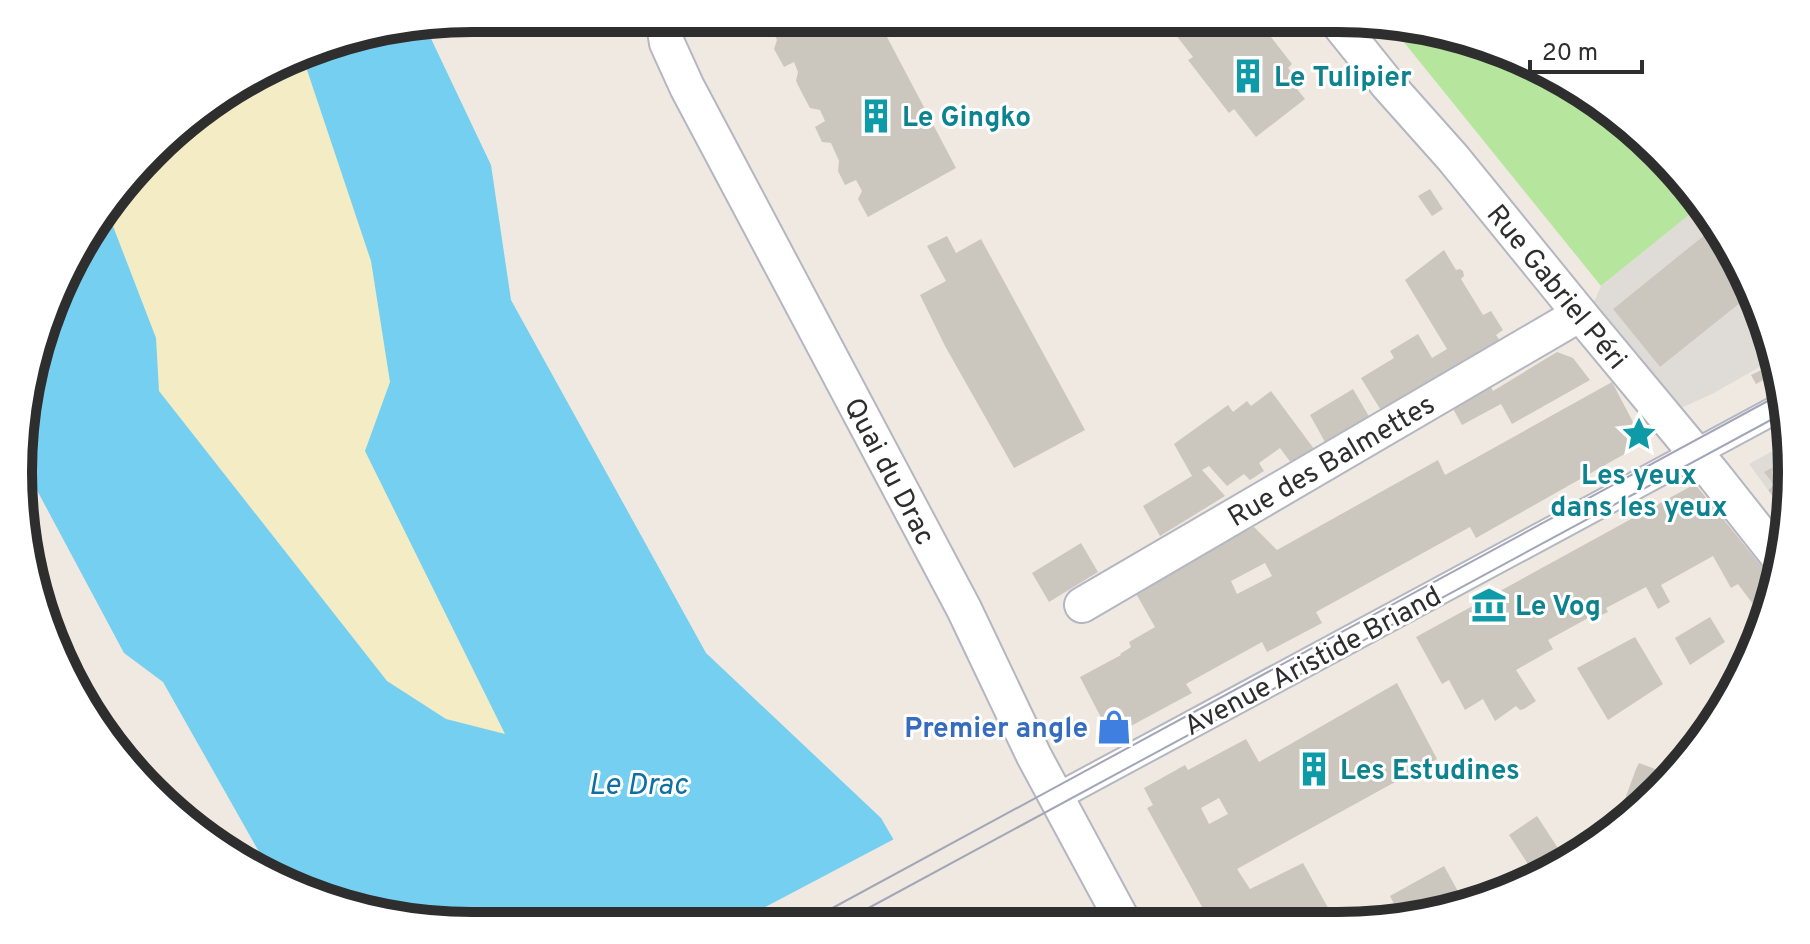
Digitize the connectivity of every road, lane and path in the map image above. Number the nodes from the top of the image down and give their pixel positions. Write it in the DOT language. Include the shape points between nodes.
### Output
graph roads {
  1 [pos="665,32"];
  2 [pos="1346,32"];
  3 [pos="1580,314"];
  4 [pos="1773,411"];
  5 [pos="1695,453"];
  6 [pos="1771,548"];
  7 [pos="1082,605"];
  8 [pos="1057,797"];
  9 [pos="1118,912"];
  1 -- 8 [label="street, Quai du Drac" via="687,87 964,609"];
  2 -- 3 [label="street, Rue Gabriel Péri"];
  3 -- 5 [label="street, Rue Gabriel Péri"];
  3 -- 7 [label="street, Rue des Balmettes"];
  4 -- 5 [label="street, Avenue Aristide Briand"];
  5 -- 6 [label="street, Rue Gabriel Péri"];
  5 -- 8 [label="street, Avenue Aristide Briand"];
  8 -- 9 [label="street, Quai du Drac"];
}
